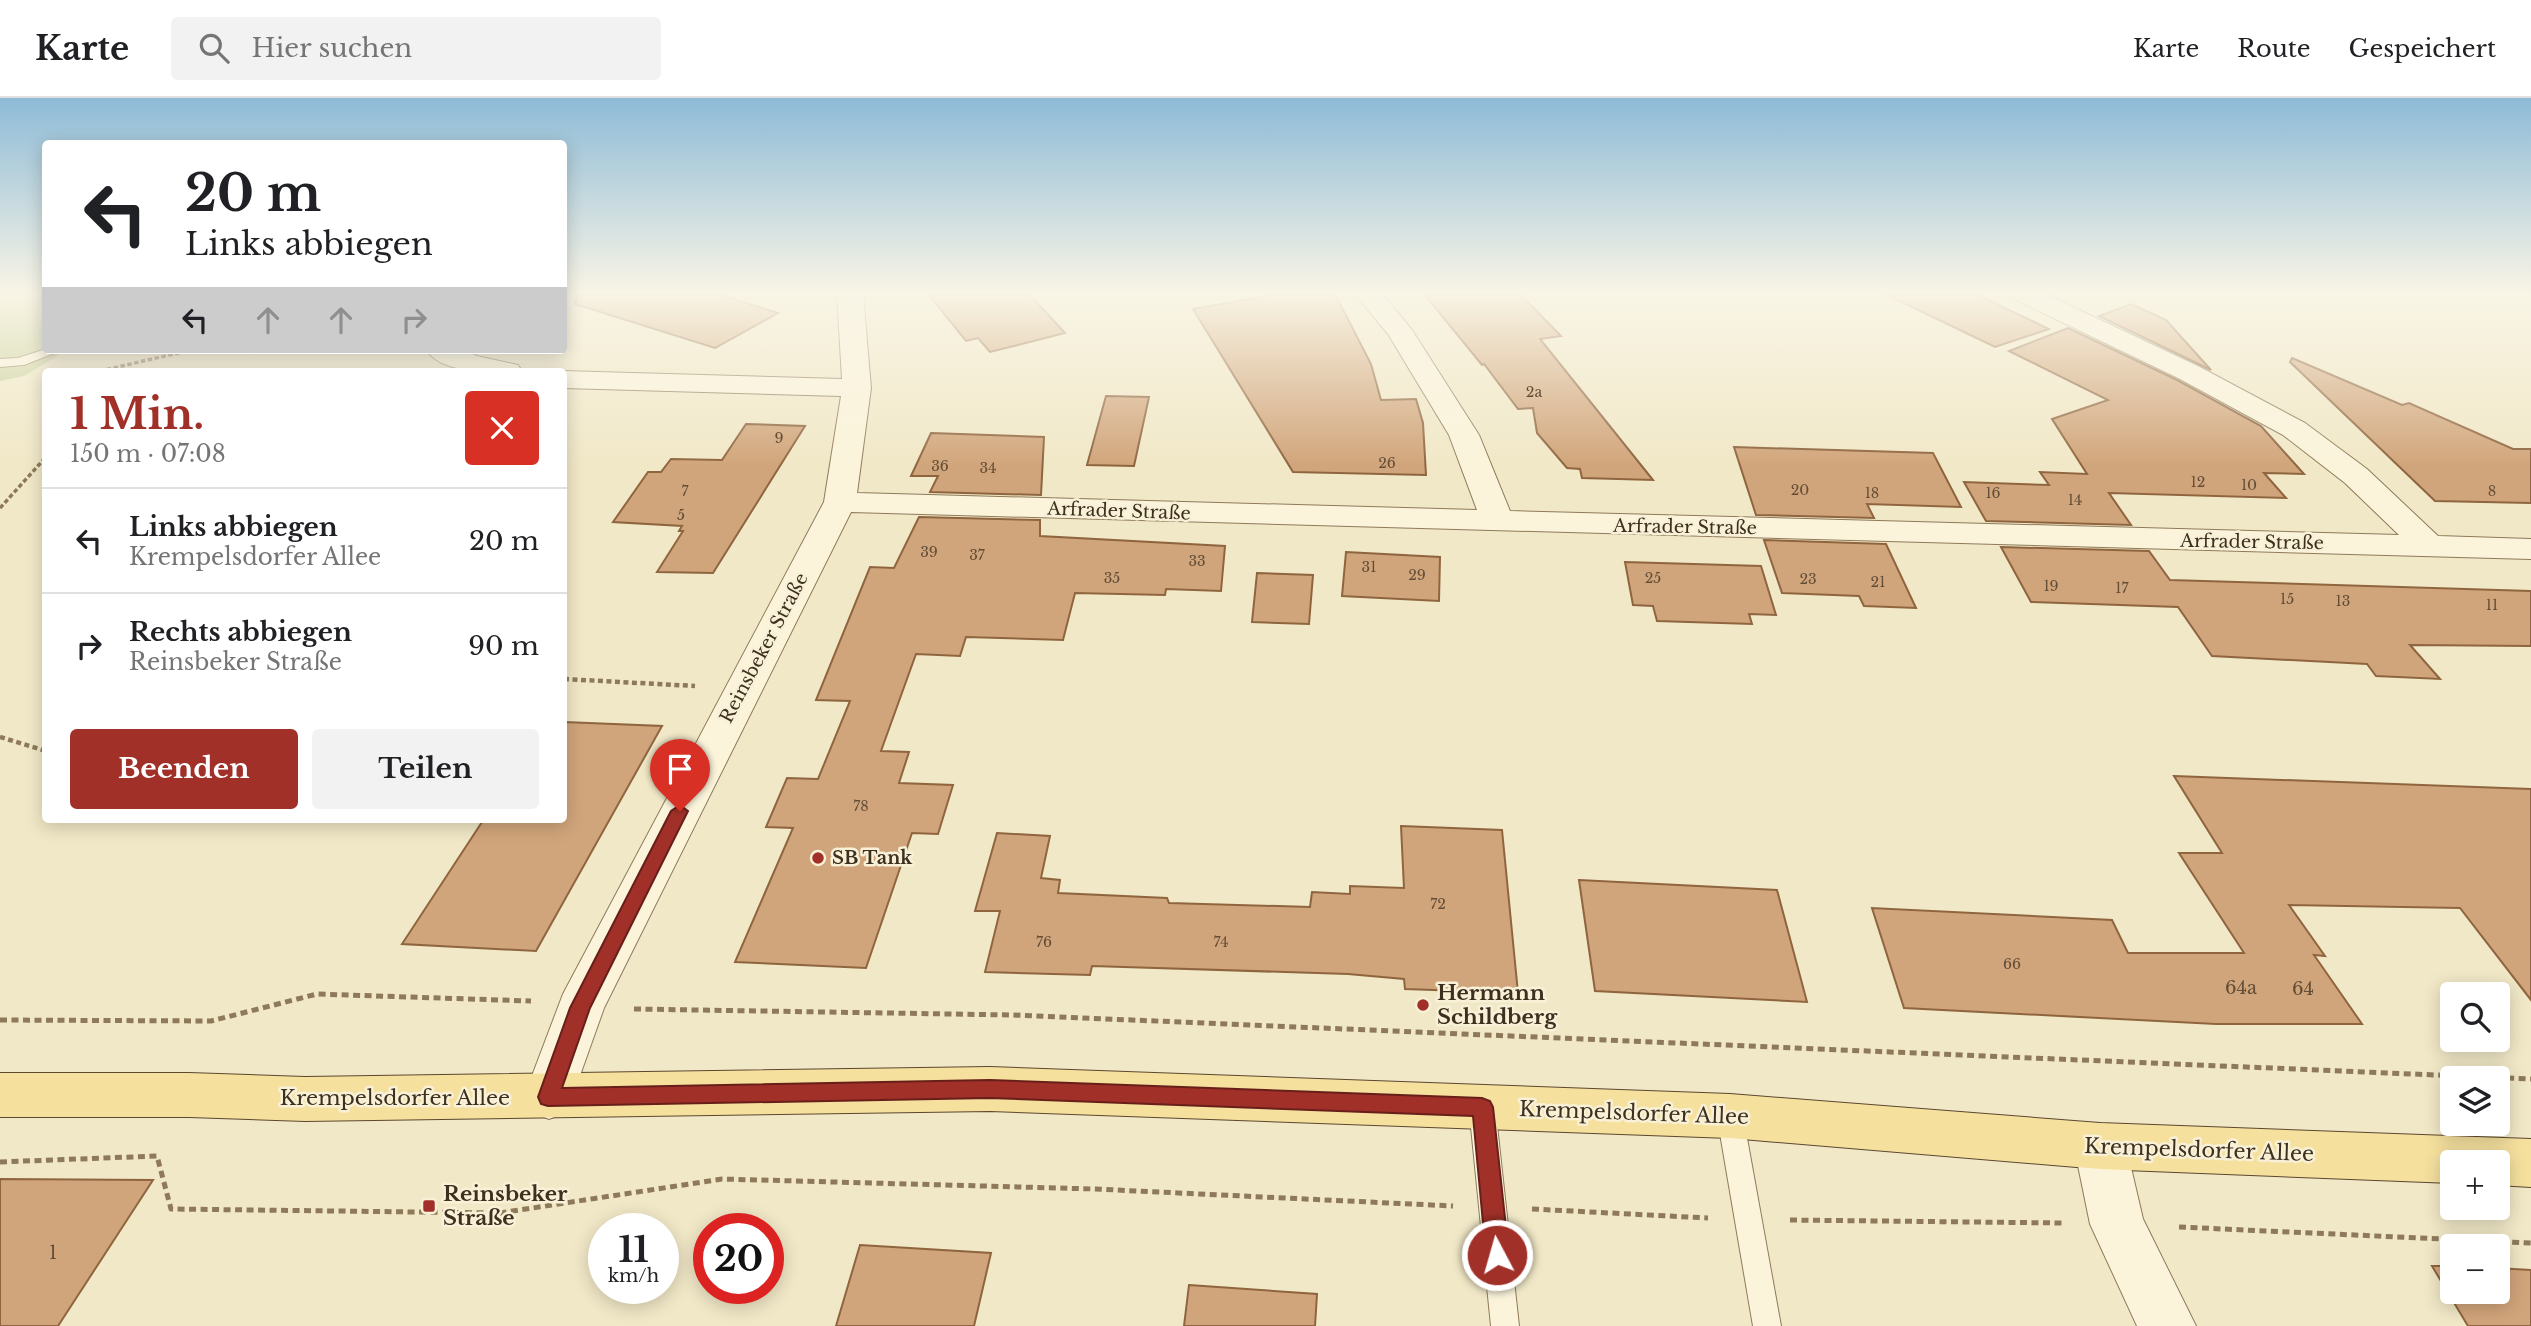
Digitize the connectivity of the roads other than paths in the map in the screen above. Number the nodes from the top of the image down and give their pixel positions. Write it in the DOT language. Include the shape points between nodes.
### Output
graph roads {
  1 [pos="854,351"];
  2 [pos="1412,351"];
  3 [pos="2144,351"];
  4 [pos="43,354"];
  5 [pos="449,354"];
  6 [pos="0,363"];
  7 [pos="493,368"];
  8 [pos="567,379"];
  9 [pos="857,388"];
  10 [pos="840,502"];
  11 [pos="1498,522"];
  12 [pos="2429,546"];
  13 [pos="2531,549"];
  14 [pos="0,1095"];
  15 [pos="548,1097"];
  16 [pos="1482,1107"];
  17 [pos="1730,1116"];
  18 [pos="2100,1146"];
  19 [pos="2531,1163"];
  20 [pos="1505,1326"];
  21 [pos="1767,1326"];
  22 [pos="2167,1326"];
  1 -- 9 [label="street, Reinsbeker Straße"];
  2 -- 11 [label="street" via="1464,435"];
  3 -- 12 [label="street" via="2294,429 2356,476"];
  4 -- 6 [label="lane"];
  5 -- 7 [label="street"];
  8 -- 9 [label="street"];
  9 -- 10 [label="street, Reinsbeker Straße"];
  10 -- 11 [label="street, Arfrader Straße"];
  10 -- 15 [label="street, Reinsbeker Straße" via="580,1008"];
  11 -- 12 [label="street, Arfrader Straße"];
  12 -- 13 [label="street, Arfrader Straße"];
  14 -- 15 [label="main road, Krempelsdorfer Allee"];
  15 -- 16 [label="main road, Krempelsdorfer Allee" via="990,1089"];
  16 -- 17 [label="main road, Krempelsdorfer Allee"];
  16 -- 20 [label="lane"];
  17 -- 18 [label="main road, Krempelsdorfer Allee"];
  17 -- 21 [label="lane"];
  18 -- 19 [label="main road, Krempelsdorfer Allee"];
  18 -- 22 [label="street" via="2117,1224"];
}
